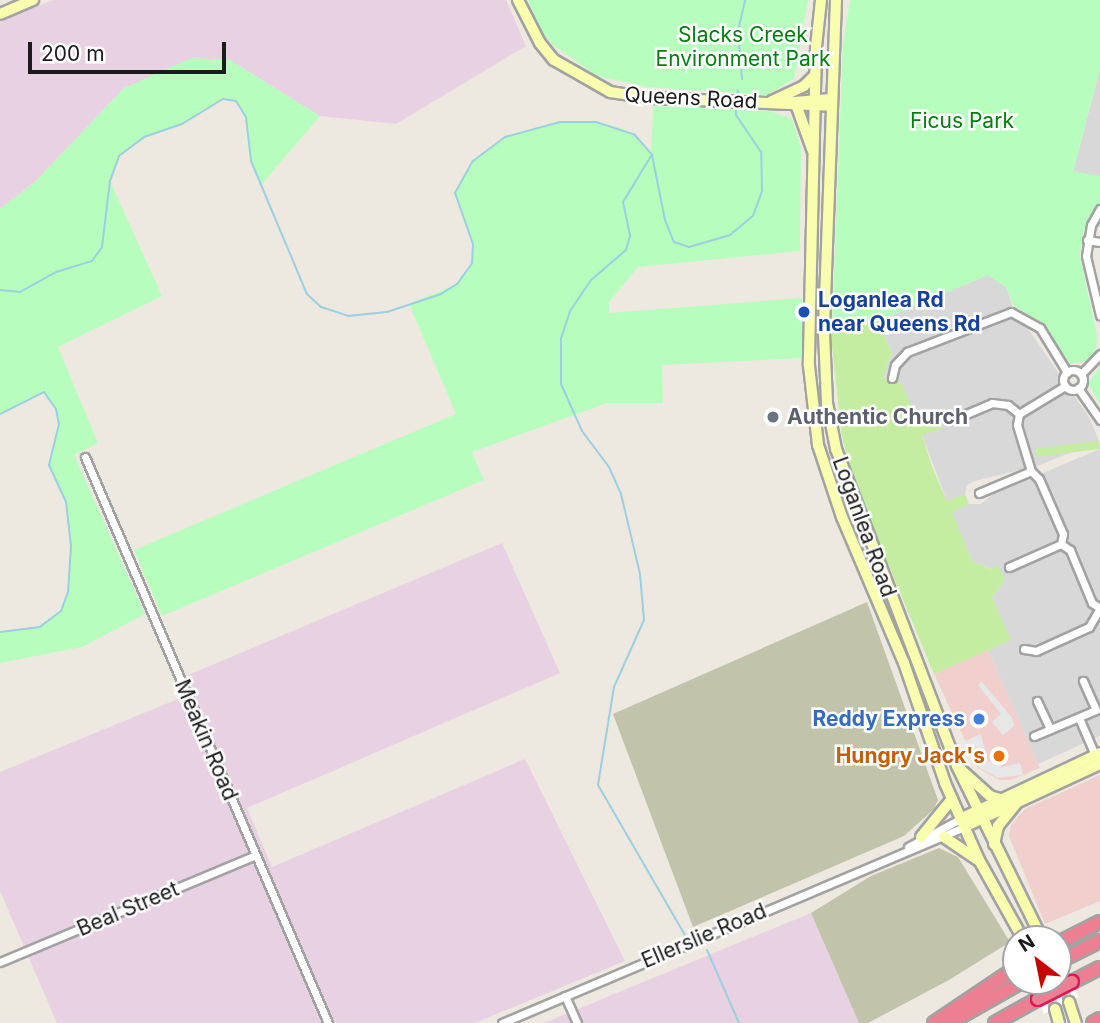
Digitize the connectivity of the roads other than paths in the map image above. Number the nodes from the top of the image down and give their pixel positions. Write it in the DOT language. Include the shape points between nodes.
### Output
graph roads {
  1 [pos="33,0"];
  2 [pos="518,0"];
  3 [pos="821,0"];
  4 [pos="836,0"];
  5 [pos="0,14"];
  6 [pos="815,74"];
  7 [pos="769,102"];
  8 [pos="782,103"];
  9 [pos="816,103"];
  10 [pos="831,103"];
  11 [pos="797,107"];
  12 [pos="815,160"];
  13 [pos="1100,209"];
  14 [pos="1087,240"];
  15 [pos="1100,242"];
  16 [pos="1100,315"];
  17 [pos="1100,354"];
  18 [pos="1066,372"];
  19 [pos="1081,374"];
  20 [pos="892,378"];
  21 [pos="1065,386"];
  22 [pos="1078,388"];
  23 [pos="1019,414"];
  24 [pos="952,420"];
  25 [pos="1100,420"];
  26 [pos="85,457"];
  27 [pos="1031,471"];
  28 [pos="979,493"];
  29 [pos="1061,544"];
  30 [pos="1009,566"];
  31 [pos="1100,608"];
  32 [pos="1024,649"];
  33 [pos="1083,681"];
  34 [pos="1037,701"];
  35 [pos="1079,718"];
  36 [pos="1051,730"];
  37 [pos="1034,736"];
  38 [pos="1099,758"];
  39 [pos="957,766"];
  40 [pos="952,799"];
  41 [pos="1003,800"];
  42 [pos="1016,804"];
  43 [pos="979,815"];
  44 [pos="962,823"];
  45 [pos="944,836"];
  46 [pos="921,837"];
  47 [pos="993,844"];
  48 [pos="905,850"];
  49 [pos="256,855"];
  50 [pos="979,860"];
  51 [pos="1100,922"];
  52 [pos="1016,925"];
  53 [pos="1035,925"];
  54 [pos="1072,936"];
  55 [pos="1100,941"];
  56 [pos="1072,955"];
  57 [pos="0,962"];
  58 [pos="1100,968"];
  59 [pos="1002,977"];
  60 [pos="1002,993"];
  61 [pos="565,996"];
  62 [pos="1069,1002"];
  63 [pos="1055,1009"];
  64 [pos="1100,1019"];
  65 [pos="328,1023"];
  66 [pos="502,1023"];
  67 [pos="577,1023"];
  68 [pos="934,1023"];
  69 [pos="949,1023"];
  70 [pos="995,1023"];
  71 [pos="1059,1023"];
  72 [pos="1076,1023"];
  73 [pos="1093,1023"];
  1 -- 5 [label="main road"];
  2 -- 7 [label="main road, Queens Road" via="540,43 570,73 610,92"];
  3 -- 6 [label="main road, Loganlea Road"];
  4 -- 10 [label="main road, Loganlea Road"];
  6 -- 7 [label="main road" via="804,86"];
  6 -- 9 [label="main road, Loganlea Road"];
  7 -- 8 [label="main road, Queens Road"];
  8 -- 9 [label="main road, Queens Road"];
  8 -- 11 [label="main road, Queens Road"];
  9 -- 10 [label="main road, Queens Road"];
  9 -- 11 [label="main road, Queens Road"];
  9 -- 12 [label="main road, Loganlea Road"];
  10 -- 39 [label="main road, Loganlea Road" via="824,324 831,427 863,528"];
  11 -- 12 [label="main road"];
  12 -- 40 [label="main road, Loganlea Road" via="809,366 818,445 832,493 904,663"];
  13 -- 14 [label="street"];
  14 -- 15 [label="street"];
  14 -- 16 [label="street" via="1086,256"];
  17 -- 19 [label="street"];
  18 -- 19 [label="street"];
  18 -- 20 [label="street" via="1040,328 1011,312 907,352 895,365"];
  18 -- 21 [label="street"];
  19 -- 22 [label="street"];
  21 -- 22 [label="street"];
  21 -- 23 [label="street"];
  22 -- 25 [label="street"];
  23 -- 24 [label="street" via="1008,405 992,403"];
  23 -- 27 [label="street" via="1017,425"];
  26 -- 49 [label="street, Meakin Road"];
  27 -- 28 [label="street"];
  27 -- 29 [label="street" via="1039,479 1063,534"];
  29 -- 30 [label="street"];
  29 -- 31 [label="street" via="1070,550 1092,603"];
  31 -- 32 [label="street" via="1089,627 1036,651"];
  33 -- 35 [label="street" via="1096,710"];
  34 -- 36 [label="street"];
  35 -- 36 [label="street"];
  35 -- 38 [label="street"];
  36 -- 37 [label="street"];
  38 -- 41 [label="main road"];
  38 -- 42 [label="main road"];
  39 -- 41 [label="main road" via="990,796"];
  39 -- 43 [label="main road, Loganlea Road"];
  40 -- 44 [label="main road, Loganlea Road"];
  40 -- 46 [label="main road"];
  41 -- 43 [label="main road"];
  42 -- 43 [label="main road"];
  42 -- 47 [label="main road" via="998,826"];
  43 -- 44 [label="main road"];
  43 -- 47 [label="main road, Loganlea Road"];
  44 -- 45 [label="street, Ellerslie Road"];
  44 -- 46 [label="street, Ellerslie Road"];
  44 -- 50 [label="main road, Loganlea Road"];
  45 -- 48 [label="street, Ellerslie Road"];
  45 -- 50 [label="main road"];
  46 -- 48 [label="street, Ellerslie Road"];
  47 -- 53 [label="main road, Loganlea Road"];
  48 -- 61 [label="street, Ellerslie Road"];
  49 -- 57 [label="street, Beal Street"];
  49 -- 65 [label="street, Meakin Road"];
  50 -- 52 [label="main road, Loganlea Road"];
  51 -- 54 [label="highway"];
  55 -- 56 [label="highway"];
  58 -- 70 [label="highway, bridge"];
  59 -- 68 [label="highway"];
  60 -- 69 [label="highway"];
  61 -- 66 [label="street, Ellerslie Road"];
  61 -- 67 [label="street"];
  62 -- 72 [label="main road"];
  63 -- 71 [label="main road"];
  64 -- 73 [label="highway"];
}
